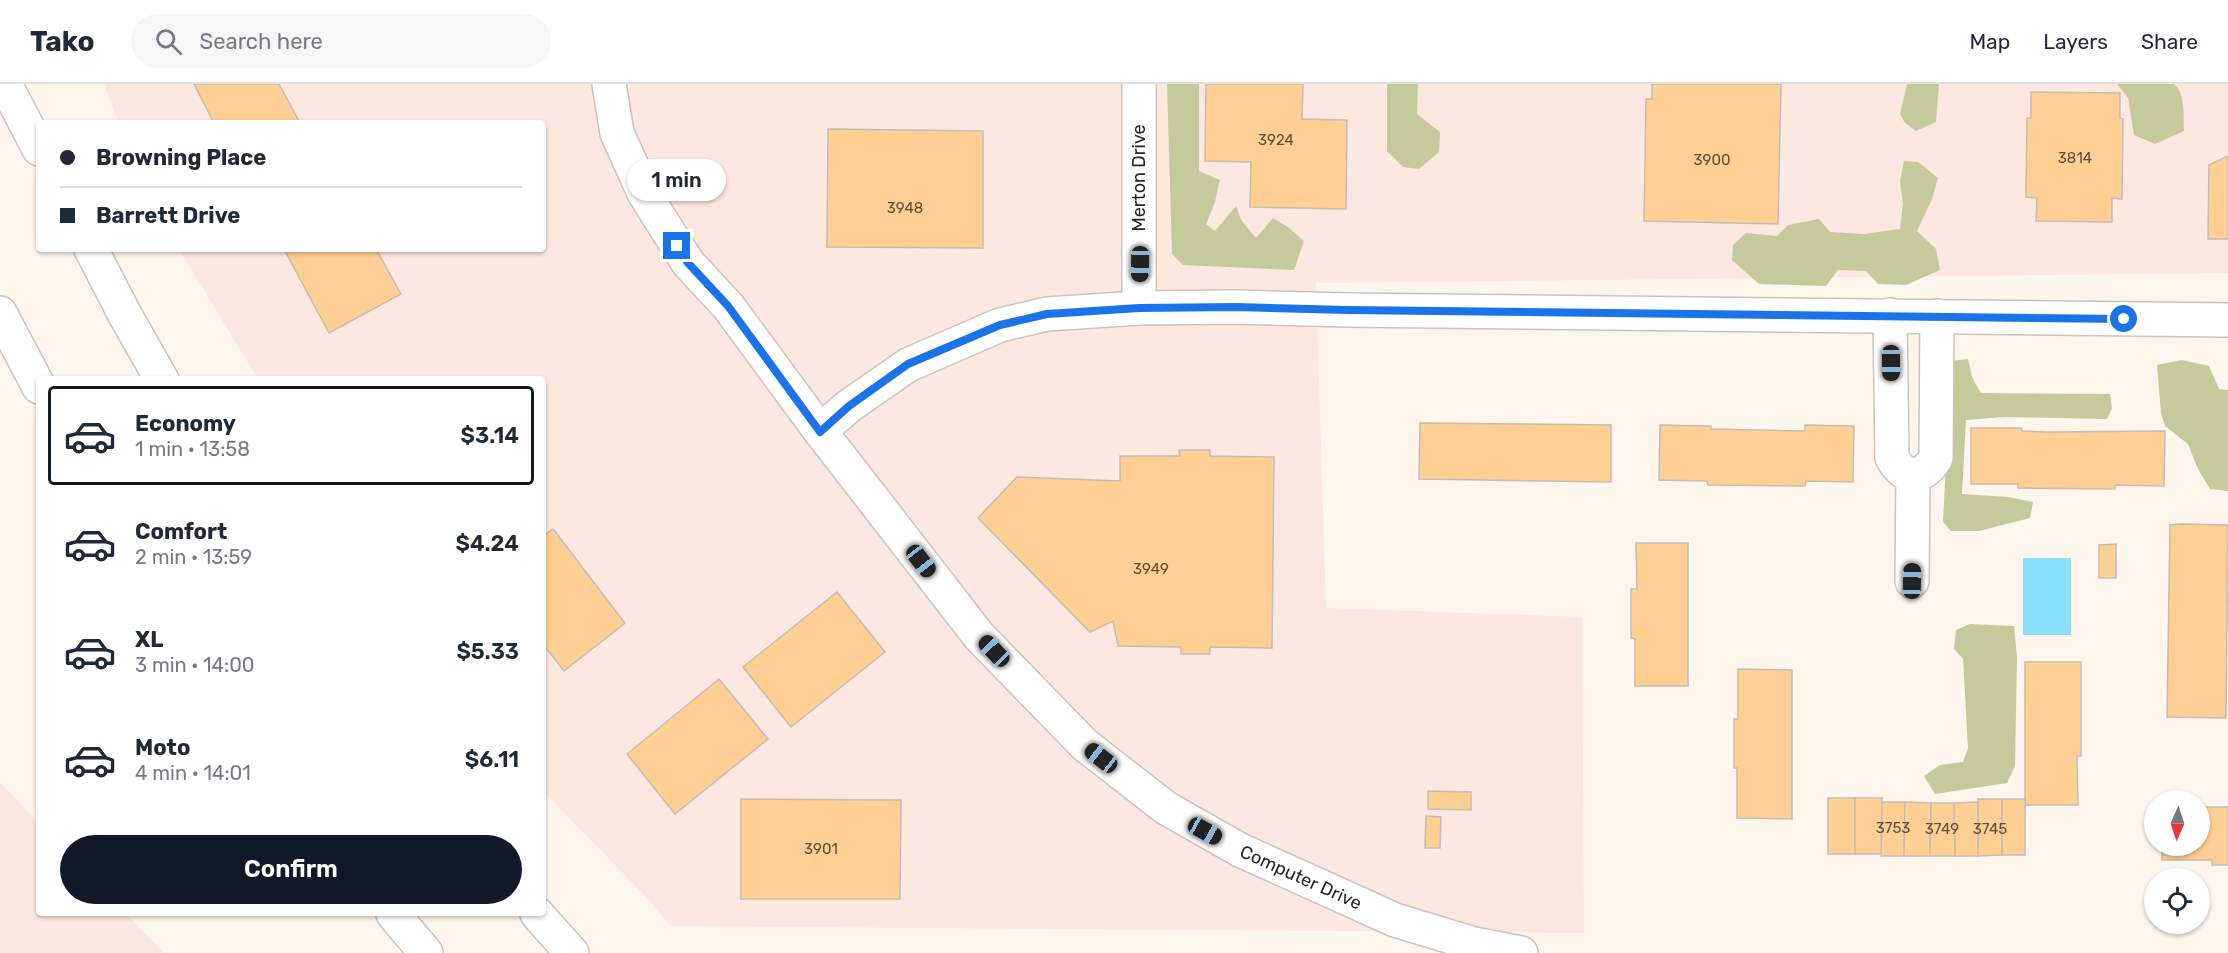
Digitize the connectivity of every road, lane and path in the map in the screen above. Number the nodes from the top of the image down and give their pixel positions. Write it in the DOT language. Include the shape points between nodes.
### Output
graph roads {
  1 [pos="5,84"];
  2 [pos="609,84"];
  3 [pos="1139,84"];
  4 [pos="36,142"];
  5 [pos="93,252"];
  6 [pos="1139,308"];
  7 [pos="0,313"];
  8 [pos="1890,315"];
  9 [pos="1937,316"];
  10 [pos="2228,320"];
  11 [pos="160,376"];
  12 [pos="36,381"];
  13 [pos="820,432"];
  14 [pos="1913,475"];
  15 [pos="1912,581"];
  16 [pos="395,916"];
  17 [pos="539,916"];
  18 [pos="426,953"];
  19 [pos="572,953"];
  20 [pos="1521,953"];
  1 -- 4 [label="main road"];
  2 -- 13 [label="main road, Computer Drive" via="617,133 644,193 688,263 728,306"];
  3 -- 6 [label="main road, Merton Drive"];
  5 -- 11 [label="main road"];
  6 -- 8 [label="main road"];
  6 -- 13 [label="main road" via="1047,314 1000,325 908,364"];
  7 -- 12 [label="main road"];
  8 -- 9 [label="main road"];
  8 -- 14 [label="main road" via="1892,458 1902,471"];
  9 -- 10 [label="main road"];
  9 -- 14 [label="main road" via="1936,458 1924,472"];
  13 -- 20 [label="main road, Computer Drive" via="979,636 1085,745 1166,807 1240,850 1395,920 1474,944"];
  14 -- 15 [label="main road"];
  16 -- 18 [label="main road"];
  17 -- 19 [label="main road"];
}
